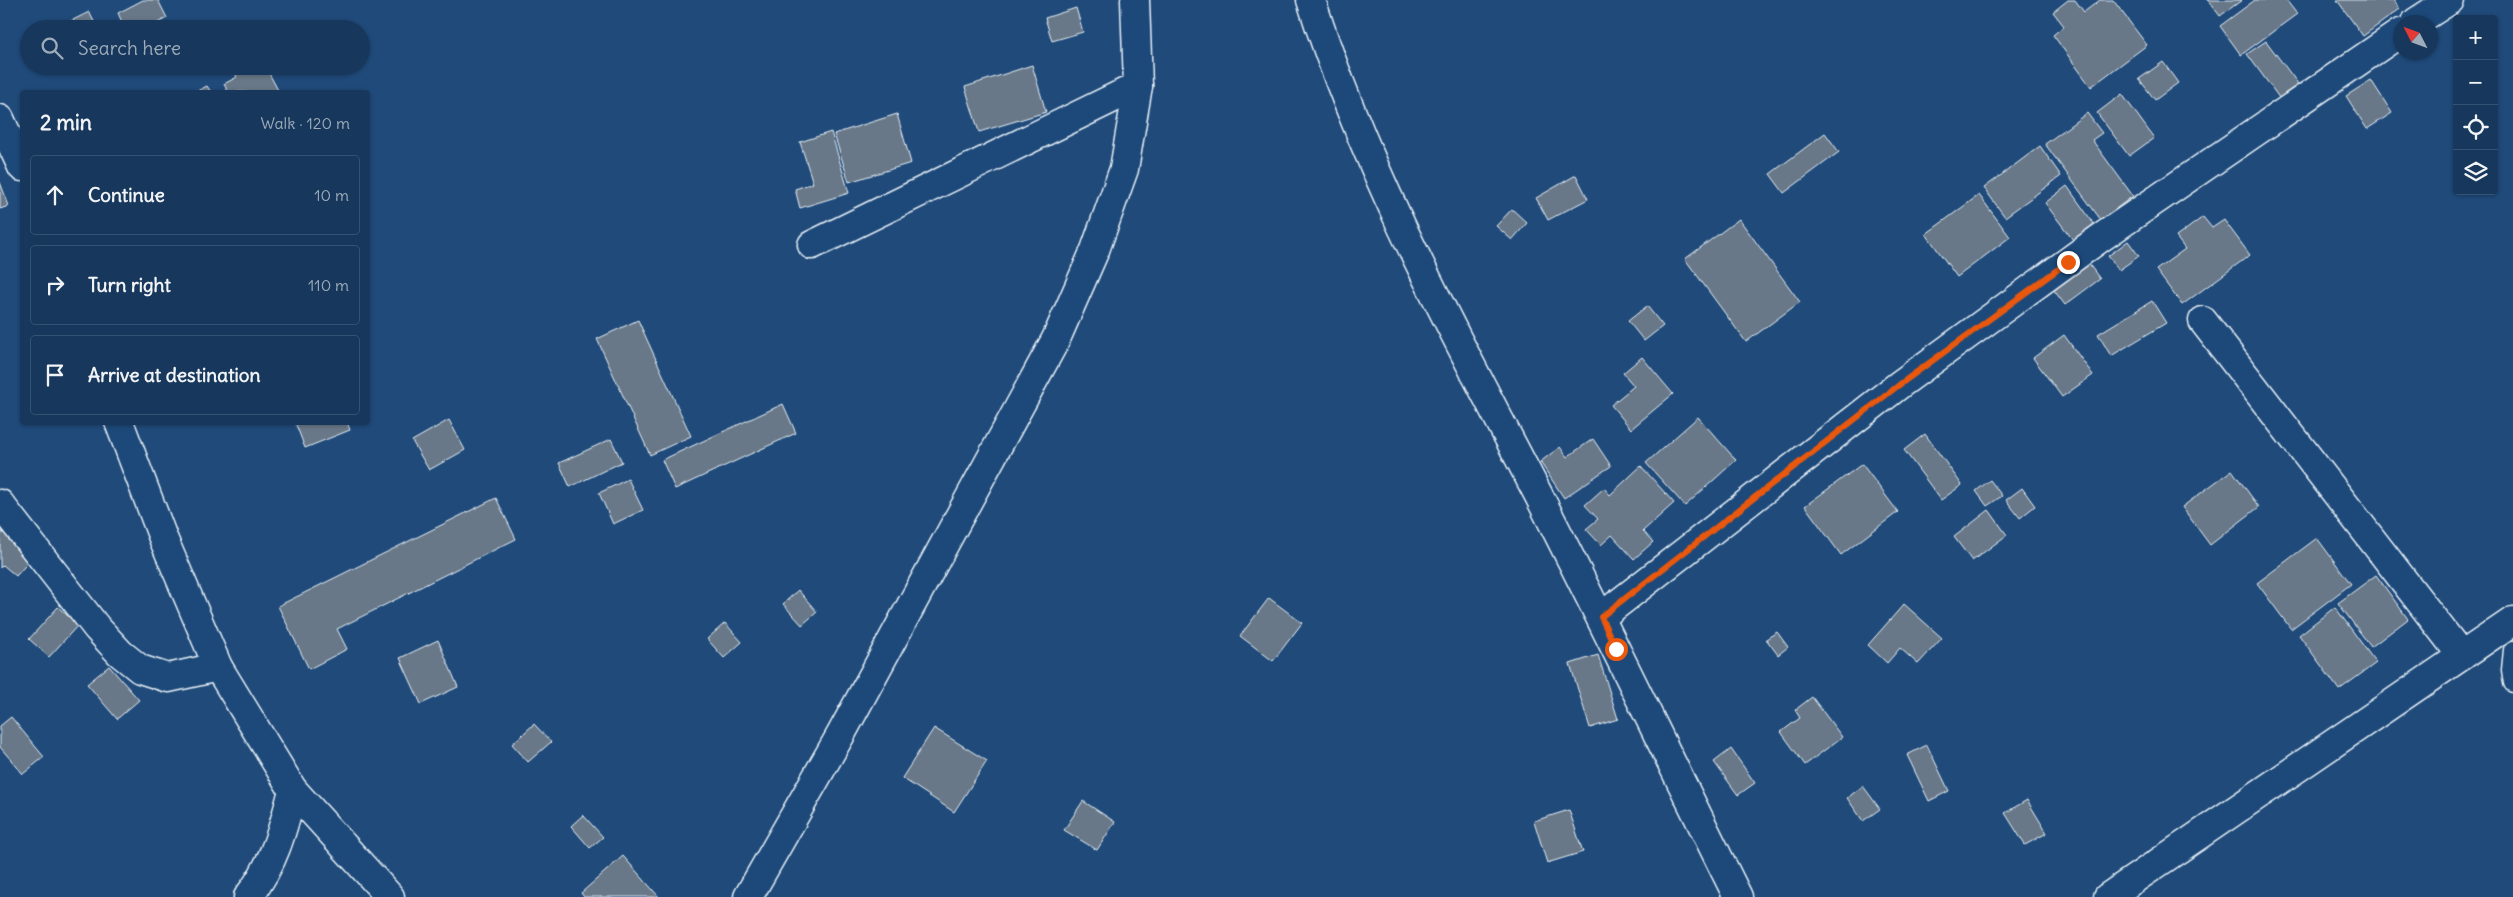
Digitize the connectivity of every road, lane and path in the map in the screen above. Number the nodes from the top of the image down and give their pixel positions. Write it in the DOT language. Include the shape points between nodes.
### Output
graph roads {
  1 [pos="1135,0"];
  2 [pos="1311,0"];
  3 [pos="2450,0"];
  4 [pos="2427,15"];
  5 [pos="2393,38"];
  6 [pos="1138,86"];
  7 [pos="0,119"];
  8 [pos="20,164"];
  9 [pos="812,245"];
  10 [pos="2204,321"];
  11 [pos="120,425"];
  12 [pos="0,504"];
  13 [pos="1601,617"];
  14 [pos="2513,621"];
  15 [pos="2513,650"];
  16 [pos="2462,656"];
  17 [pos="218,667"];
  18 [pos="2513,683"];
  19 [pos="293,790"];
  20 [pos="256,892"];
  21 [pos="390,897"];
  22 [pos="748,897"];
  23 [pos="1738,897"];
  24 [pos="2108,897"];
  1 -- 6 [label="street"];
  2 -- 13 [label="street" via="1362,142 1428,282"];
  3 -- 4 [label="street"];
  5 -- 13 [label="street" via="2098,239 1899,385"];
  6 -- 9 [label="street"];
  6 -- 22 [label="street" via="1124,169 1095,250 1056,339 840,736"];
  7 -- 8 [label="street"];
  10 -- 16 [label="street"];
  11 -- 17 [label="street" via="163,538"];
  12 -- 17 [label="street" via="97,628 140,669 168,678"];
  13 -- 23 [label="street"];
  14 -- 16 [label="street"];
  15 -- 18 [label="lane"];
  16 -- 24 [label="street"];
  17 -- 19 [label="street"];
  19 -- 20 [label="street" via="280,842"];
  19 -- 21 [label="street"];
}
